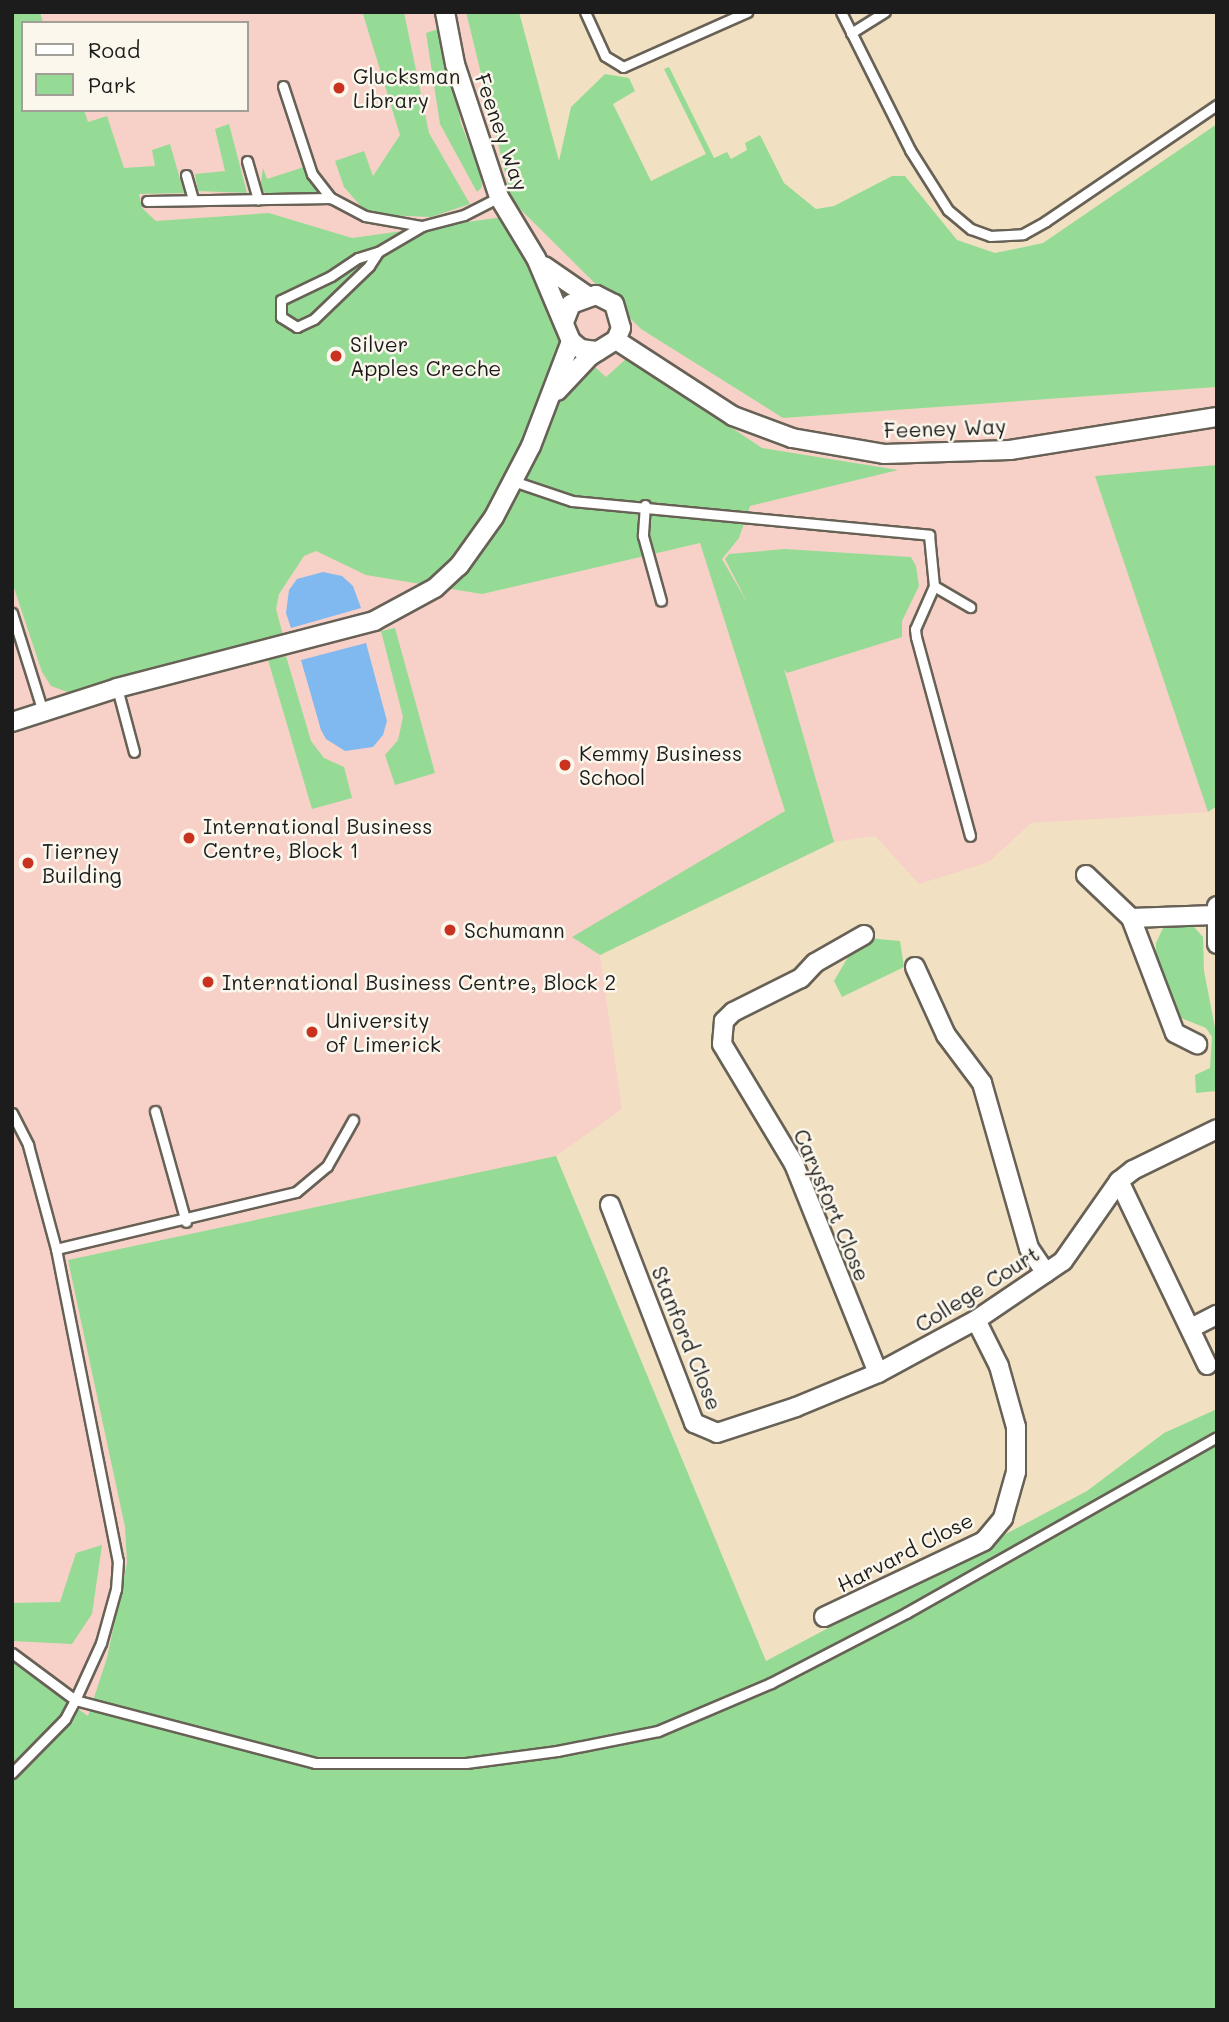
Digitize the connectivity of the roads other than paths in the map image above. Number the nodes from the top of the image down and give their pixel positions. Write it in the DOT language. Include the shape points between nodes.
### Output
graph roads {
  1 [pos="445,12"];
  2 [pos="585,12"];
  3 [pos="747,12"];
  4 [pos="841,12"];
  5 [pos="885,12"];
  6 [pos="851,33"];
  7 [pos="283,86"];
  8 [pos="1217,105"];
  9 [pos="247,161"];
  10 [pos="186,175"];
  11 [pos="499,197"];
  12 [pos="331,198"];
  13 [pos="258,199"];
  14 [pos="193,200"];
  15 [pos="147,201"];
  16 [pos="422,226"];
  17 [pos="378,252"];
  18 [pos="536,258"];
  19 [pos="586,295"];
  20 [pos="564,322"];
  21 [pos="616,340"];
  22 [pos="571,341"];
  23 [pos="598,351"];
  24 [pos="554,393"];
  25 [pos="1217,417"];
  26 [pos="513,481"];
  27 [pos="645,505"];
  28 [pos="934,586"];
  29 [pos="661,601"];
  30 [pos="970,607"];
  31 [pos="12,613"];
  32 [pos="117,688"];
  33 [pos="43,712"];
  34 [pos="12,722"];
  35 [pos="134,752"];
  36 [pos="970,836"];
  37 [pos="1086,875"];
  38 [pos="1216,910"];
  39 [pos="1132,918"];
  40 [pos="864,935"];
  41 [pos="1217,944"];
  42 [pos="915,967"];
  43 [pos="1197,1044"];
  44 [pos="155,1111"];
  45 [pos="12,1113"];
  46 [pos="353,1120"];
  47 [pos="1217,1129"];
  48 [pos="1119,1181"];
  49 [pos="610,1205"];
  50 [pos="186,1222"];
  51 [pos="57,1249"];
  52 [pos="1046,1273"];
  53 [pos="1217,1315"];
  54 [pos="976,1320"];
  55 [pos="1191,1328"];
  56 [pos="1207,1365"];
  57 [pos="878,1373"];
  58 [pos="1217,1437"];
  59 [pos="824,1617"];
  60 [pos="12,1653"];
  61 [pos="75,1700"];
  62 [pos="12,1773"];
  1 -- 11 [label="street, Feeney Way" via="455,64"];
  2 -- 3 [label="lane" via="605,56 623,67"];
  4 -- 6 [label="lane"];
  5 -- 6 [label="lane"];
  6 -- 8 [label="lane" via="910,150 948,211 971,229 990,236 1023,234 1046,222"];
  7 -- 12 [label="lane" via="312,174"];
  9 -- 13 [label="lane"];
  10 -- 14 [label="lane"];
  11 -- 16 [label="lane" via="464,215"];
  11 -- 18 [label="street, Feeney Way"];
  12 -- 13 [label="lane"];
  12 -- 16 [label="lane" via="365,216"];
  13 -- 14 [label="lane"];
  14 -- 15 [label="lane"];
  16 -- 17 [label="lane"];
  17 -- 17 [label="lane" via="314,319 297,327 281,317 281,300"];
  18 -- 19 [label="street, Feeney Way"];
  18 -- 20 [label="street, Feeney Way"];
  19 -- 20 [label="street" via="571,304"];
  19 -- 21 [label="street" via="604,297 614,304 621,328"];
  20 -- 22 [label="street"];
  21 -- 23 [label="street"];
  21 -- 25 [label="street, Feeney Way" via="733,416 792,438 884,454 1010,450"];
  22 -- 23 [label="street" via="581,349"];
  22 -- 24 [label="street"];
  23 -- 24 [label="street"];
  24 -- 26 [label="street"];
  26 -- 27 [label="lane" via="572,501"];
  26 -- 32 [label="street" via="460,566 400,609 374,621"];
  27 -- 28 [label="lane" via="770,523 929,535"];
  27 -- 29 [label="lane" via="643,536"];
  28 -- 30 [label="lane"];
  28 -- 36 [label="lane" via="915,629 916,637"];
  31 -- 33 [label="lane"];
  32 -- 33 [label="street"];
  32 -- 35 [label="lane"];
  33 -- 34 [label="street"];
  37 -- 39 [label="street"];
  38 -- 39 [label="street"];
  38 -- 41 [label="street"];
  39 -- 43 [label="street" via="1175,1032"];
  40 -- 57 [label="street, Carysfort Close" via="815,963 801,978 733,1012 724,1021 722,1044 794,1164"];
  42 -- 52 [label="street" via="946,1035 982,1083 1029,1248"];
  44 -- 50 [label="lane"];
  45 -- 51 [label="lane" via="28,1145"];
  46 -- 50 [label="lane" via="340,1147 310,1184 275,1201"];
  47 -- 48 [label="street, College Court" via="1148,1161"];
  48 -- 52 [label="street, College Court" via="1063,1261"];
  48 -- 55 [label="street"];
  49 -- 57 [label="street, Stanford Close" via="694,1423 706,1431 717,1433 796,1408"];
  50 -- 51 [label="lane"];
  51 -- 61 [label="lane" via="118,1560 116,1589 101,1643"];
  52 -- 54 [label="street, College Court"];
  53 -- 55 [label="street"];
  54 -- 57 [label="street, College Court"];
  54 -- 59 [label="street, Harvard Close" via="999,1366 1016,1427 1016,1472 1003,1518 984,1541"];
  55 -- 56 [label="street"];
  58 -- 61 [label="lane" via="906,1613 771,1683 658,1731 466,1763 315,1763"];
  60 -- 61 [label="lane"];
  61 -- 62 [label="lane" via="65,1719"];
}
